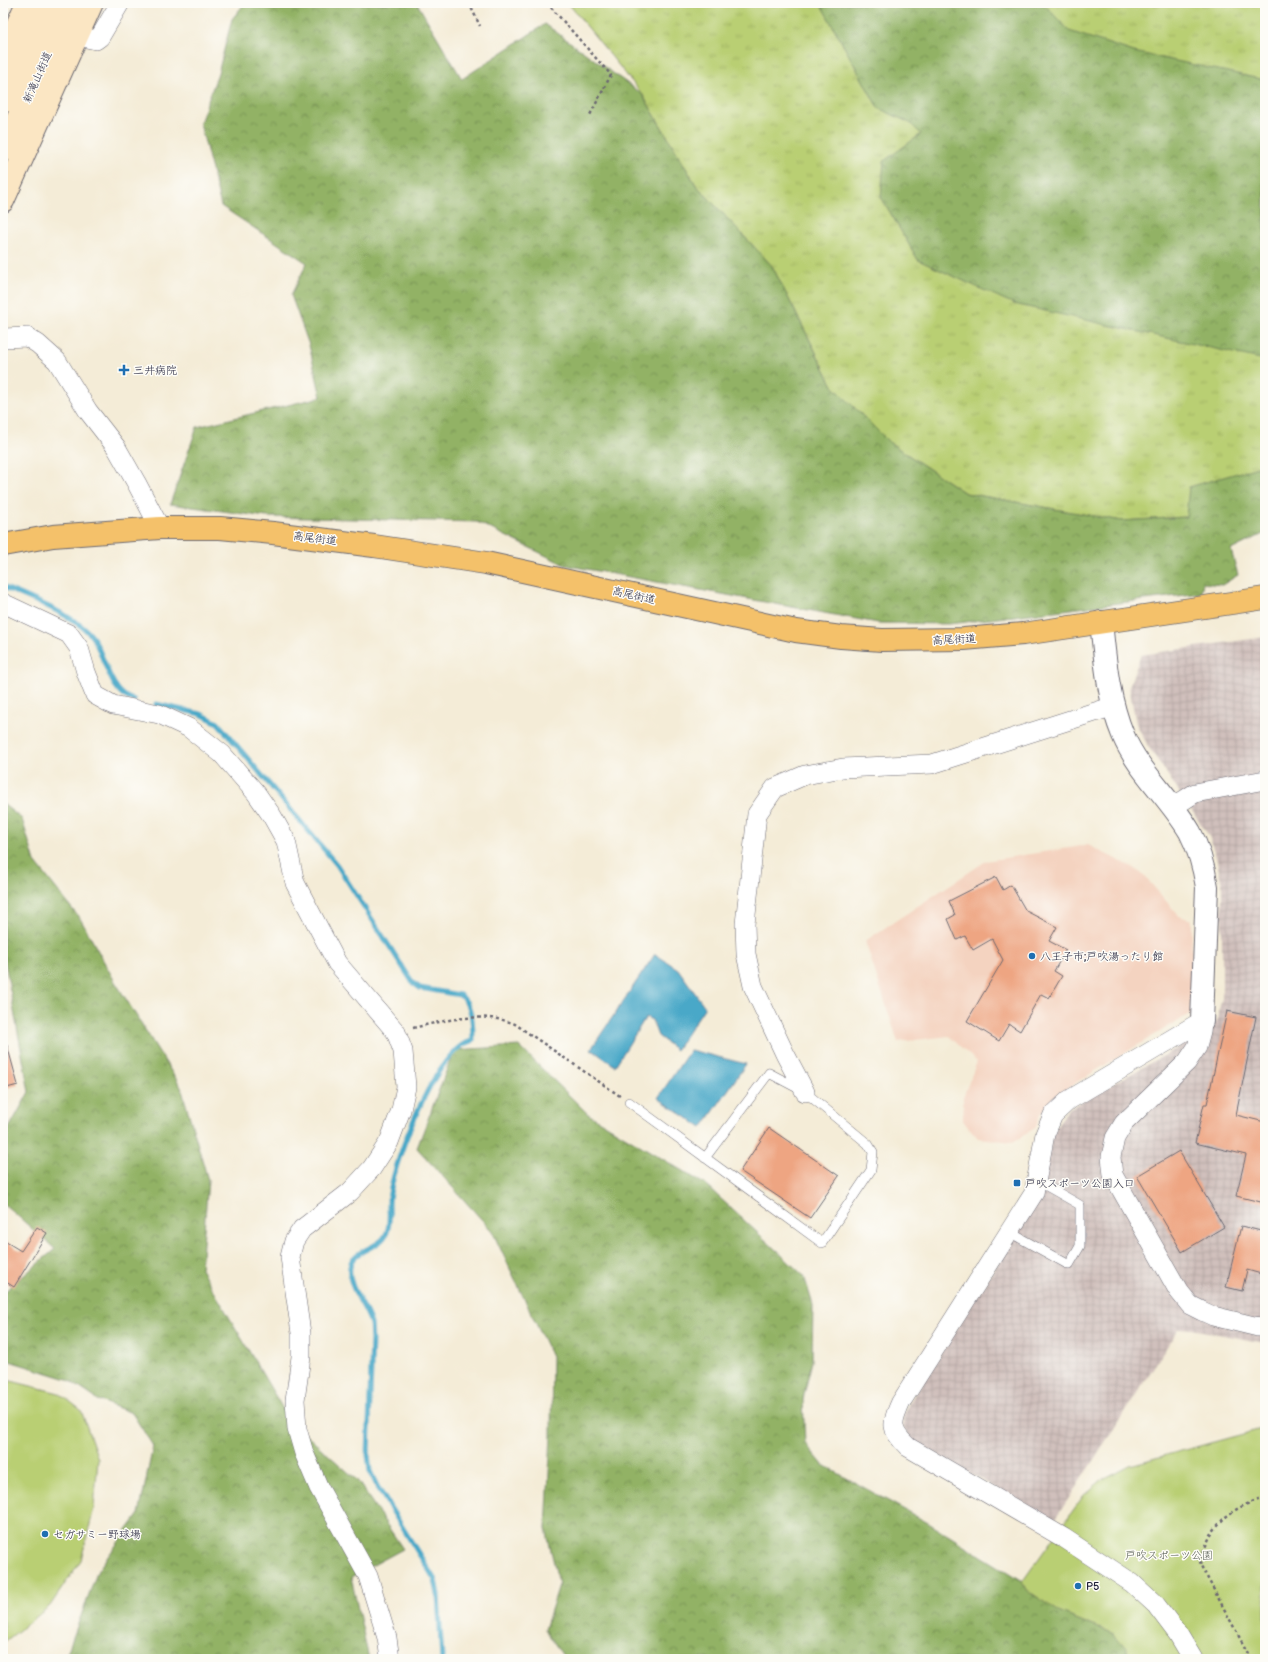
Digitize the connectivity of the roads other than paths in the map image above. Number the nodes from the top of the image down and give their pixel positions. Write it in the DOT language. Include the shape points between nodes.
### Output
graph roads {
  1 [pos="27,3"];
  2 [pos="48,3"];
  3 [pos="70,3"];
  4 [pos="92,3"];
  5 [pos="120,3"];
  6 [pos="77,36"];
  7 [pos="3,56"];
  8 [pos="3,102"];
  9 [pos="3,151"];
  10 [pos="3,201"];
  11 [pos="3,338"];
  12 [pos="160,528"];
  13 [pos="3,545"];
  14 [pos="1265,598"];
  15 [pos="3,603"];
  16 [pos="1101,622"];
  17 [pos="1114,706"];
  18 [pos="1265,780"];
  19 [pos="1173,807"];
  20 [pos="1202,1021"];
  21 [pos="806,1092"];
  22 [pos="629,1102"];
  23 [pos="705,1158"];
  24 [pos="1036,1180"];
  25 [pos="1009,1232"];
  26 [pos="1265,1326"];
  27 [pos="390,1659"];
  28 [pos="1193,1659"];
  1 -- 7 [label="main road"];
  2 -- 8 [label="main road, 新滝山街道"];
  3 -- 9 [label="main road, 新滝山街道"];
  4 -- 6 [label="main road"];
  5 -- 6 [label="street" via="100,37 96,40"];
  6 -- 10 [label="main road"];
  11 -- 12 [label="street" via="26,337 57,361 88,411 116,448"];
  12 -- 13 [label="main road, 高尾街道" via="53,536"];
  12 -- 16 [label="main road, 高尾街道" via="220,528 272,533 459,559 537,573 796,631 841,637 909,641 964,639 1023,634"];
  14 -- 16 [label="main road, 高尾街道"];
  15 -- 27 [label="street" via="69,634 79,648 95,695 114,705 159,714 189,728 222,754 256,793 286,841 295,883 337,963 396,1032 403,1051 406,1087 401,1110 389,1142 372,1168 350,1192 302,1229 294,1241 290,1257 301,1333 301,1356 295,1400 298,1429 304,1453 319,1488 368,1576 387,1638"];
  16 -- 17 [label="street"];
  17 -- 19 [label="street" via="1123,735 1138,762"];
  17 -- 21 [label="street" via="932,764 843,768 805,775 775,788 757,814 745,924 746,954 753,986"];
  18 -- 19 [label="street" via="1195,793"];
  19 -- 20 [label="street" via="1190,833 1203,866 1207,887"];
  20 -- 24 [label="street" via="1069,1100 1053,1115 1045,1134"];
  20 -- 26 [label="street" via="1197,1047 1187,1062 1124,1123 1114,1138 1111,1157 1113,1175 1178,1290 1190,1305 1213,1316 1258,1327"];
  21 -- 23 [label="lane" via="769,1073"];
  21 -- 23 [label="lane" via="868,1144 872,1152 871,1170 822,1243"];
  22 -- 23 [label="lane"];
  24 -- 25 [label="street" via="1034,1193"];
  24 -- 25 [label="lane" via="1080,1205 1080,1246 1069,1265"];
  25 -- 28 [label="street" via="901,1402 893,1420 897,1436 908,1447 1064,1538 1132,1583 1156,1605"];
}
